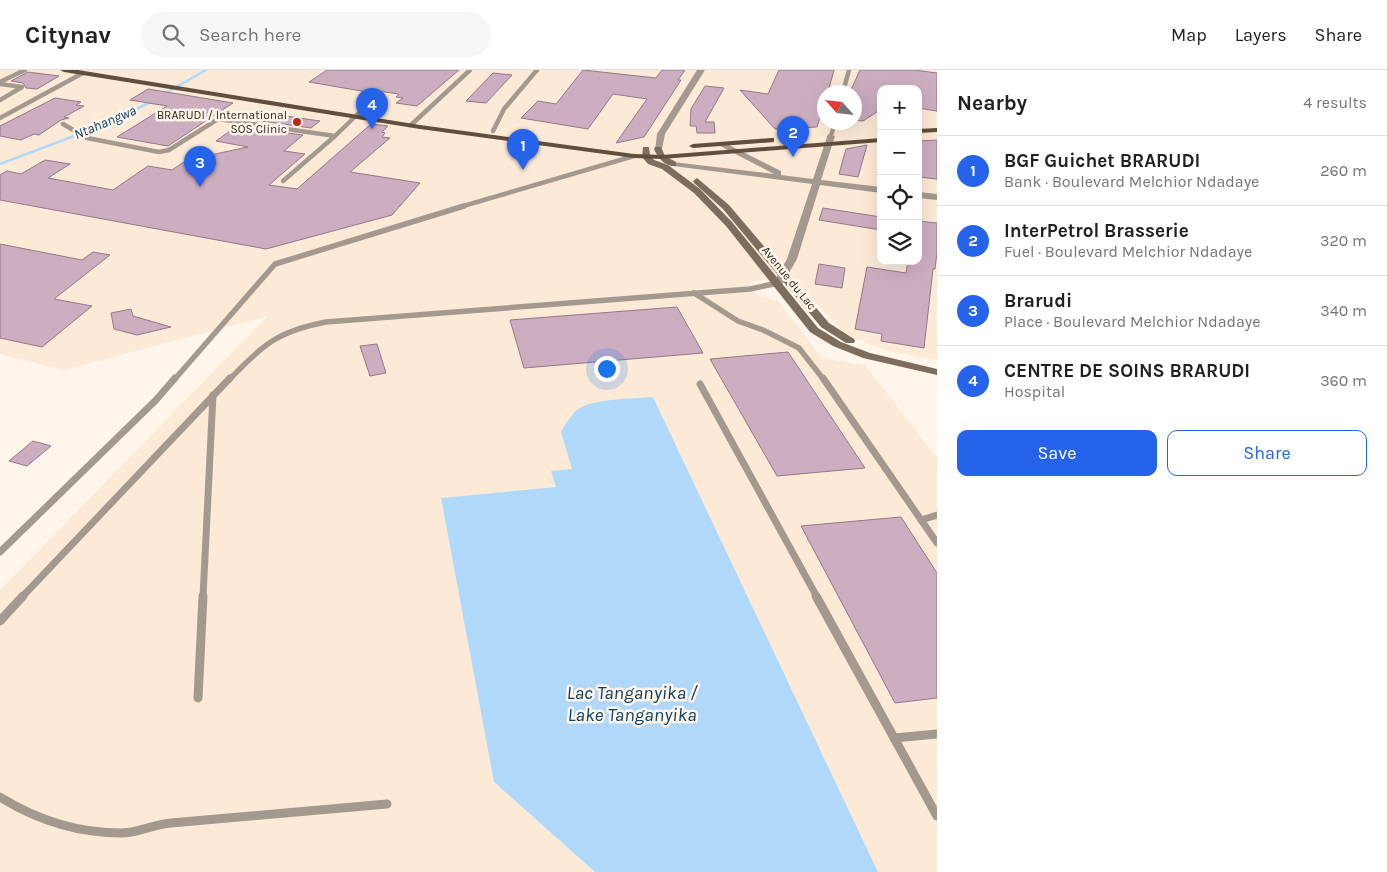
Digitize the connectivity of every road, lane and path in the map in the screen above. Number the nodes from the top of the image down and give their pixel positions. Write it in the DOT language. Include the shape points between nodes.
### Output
graph roads {
  1 [pos="24,70"];
  2 [pos="64,70"];
  3 [pos="114,70"];
  4 [pos="470,70"];
  5 [pos="537,70"];
  6 [pos="701,70"];
  7 [pos="849,70"];
  8 [pos="83,73"];
  9 [pos="165,82"];
  10 [pos="0,83"];
  11 [pos="845,85"];
  12 [pos="0,100"];
  13 [pos="358,114"];
  14 [pos="0,118"];
  15 [pos="418,119"];
  16 [pos="63,124"];
  17 [pos="411,125"];
  18 [pos="493,130"];
  19 [pos="833,130"];
  20 [pos="937,130"];
  21 [pos="922,131"];
  22 [pos="877,134"];
  23 [pos="335,136"];
  24 [pos="937,137"];
  25 [pos="922,138"];
  26 [pos="830,140"];
  27 [pos="877,140"];
  28 [pos="723,144"];
  29 [pos="659,149"];
  30 [pos="738,152"];
  31 [pos="646,153"];
  32 [pos="634,156"];
  33 [pos="673,164"];
  34 [pos="784,177"];
  35 [pos="817,181"];
  36 [pos="283,182"];
  37 [pos="877,189"];
  38 [pos="922,195"];
  39 [pos="937,197"];
  40 [pos="781,279"];
  41 [pos="694,293"];
  42 [pos="937,364"];
  43 [pos="937,372"];
  44 [pos="700,384"];
  45 [pos="214,395"];
  46 [pos="937,515"];
  47 [pos="922,520"];
  48 [pos="937,543"];
  49 [pos="0,552"];
  50 [pos="0,621"];
  51 [pos="198,698"];
  52 [pos="937,734"];
  53 [pos="894,738"];
  54 [pos="0,797"];
  55 [pos="387,804"];
  56 [pos="937,816"];
  1 -- 10 [label="lane"];
  2 -- 8 [label="main road"];
  3 -- 9 [label="main road"];
  4 -- 15 [label="lane"];
  5 -- 18 [label="lane" via="504,109"];
  6 -- 29 [label="street"];
  7 -- 11 [label="lane"];
  8 -- 9 [label="main road"];
  8 -- 14 [label="lane"];
  9 -- 13 [label="main road"];
  10 -- 12 [label="lane" via="22,87"];
  13 -- 15 [label="main road"];
  13 -- 17 [label="main road"];
  13 -- 23 [label="lane"];
  15 -- 17 [label="lane"];
  15 -- 18 [label="main road"];
  16 -- 23 [label="lane" via="87,138 164,152 220,119"];
  17 -- 32 [label="main road"];
  18 -- 31 [label="main road"];
  19 -- 26 [label="lane"];
  20 -- 21 [label="main road"];
  22 -- 26 [label="main road"];
  23 -- 36 [label="lane"];
  24 -- 25 [label="main road"];
  26 -- 27 [label="main road"];
  26 -- 28 [label="main road"];
  26 -- 30 [label="main road"];
  26 -- 35 [label="street"];
  28 -- 29 [label="main road"];
  28 -- 30 [label="street"];
  29 -- 30 [label="main road"];
  29 -- 31 [label="street"];
  29 -- 31 [label="main road"];
  29 -- 33 [label="main road, Avenue du Lac"];
  30 -- 34 [label="street"];
  31 -- 32 [label="main road"];
  31 -- 40 [label="main road, Avenue du Lac" via="651,162 673,172 697,192"];
  32 -- 49 [label="lane" via="275,264 156,400"];
  33 -- 34 [label="street"];
  33 -- 40 [label="main road, Avenue du Lac" via="726,207"];
  34 -- 35 [label="street"];
  35 -- 37 [label="street"];
  35 -- 40 [label="street" via="799,239"];
  38 -- 39 [label="street"];
  40 -- 41 [label="lane" via="750,289"];
  40 -- 42 [label="main road, Avenue du Lac" via="837,334 863,347"];
  40 -- 43 [label="main road, Avenue du Lac" via="814,330 837,344 867,356"];
  41 -- 45 [label="lane" via="326,322 302,327 266,342"];
  41 -- 47 [label="lane" via="738,321 799,348"];
  44 -- 53 [label="lane"];
  45 -- 50 [label="lane"];
  45 -- 51 [label="lane"];
  46 -- 47 [label="lane"];
  47 -- 48 [label="lane"];
  52 -- 53 [label="lane"];
  53 -- 56 [label="lane"];
  54 -- 55 [label="lane" via="50,822 124,833 166,823"];
}
